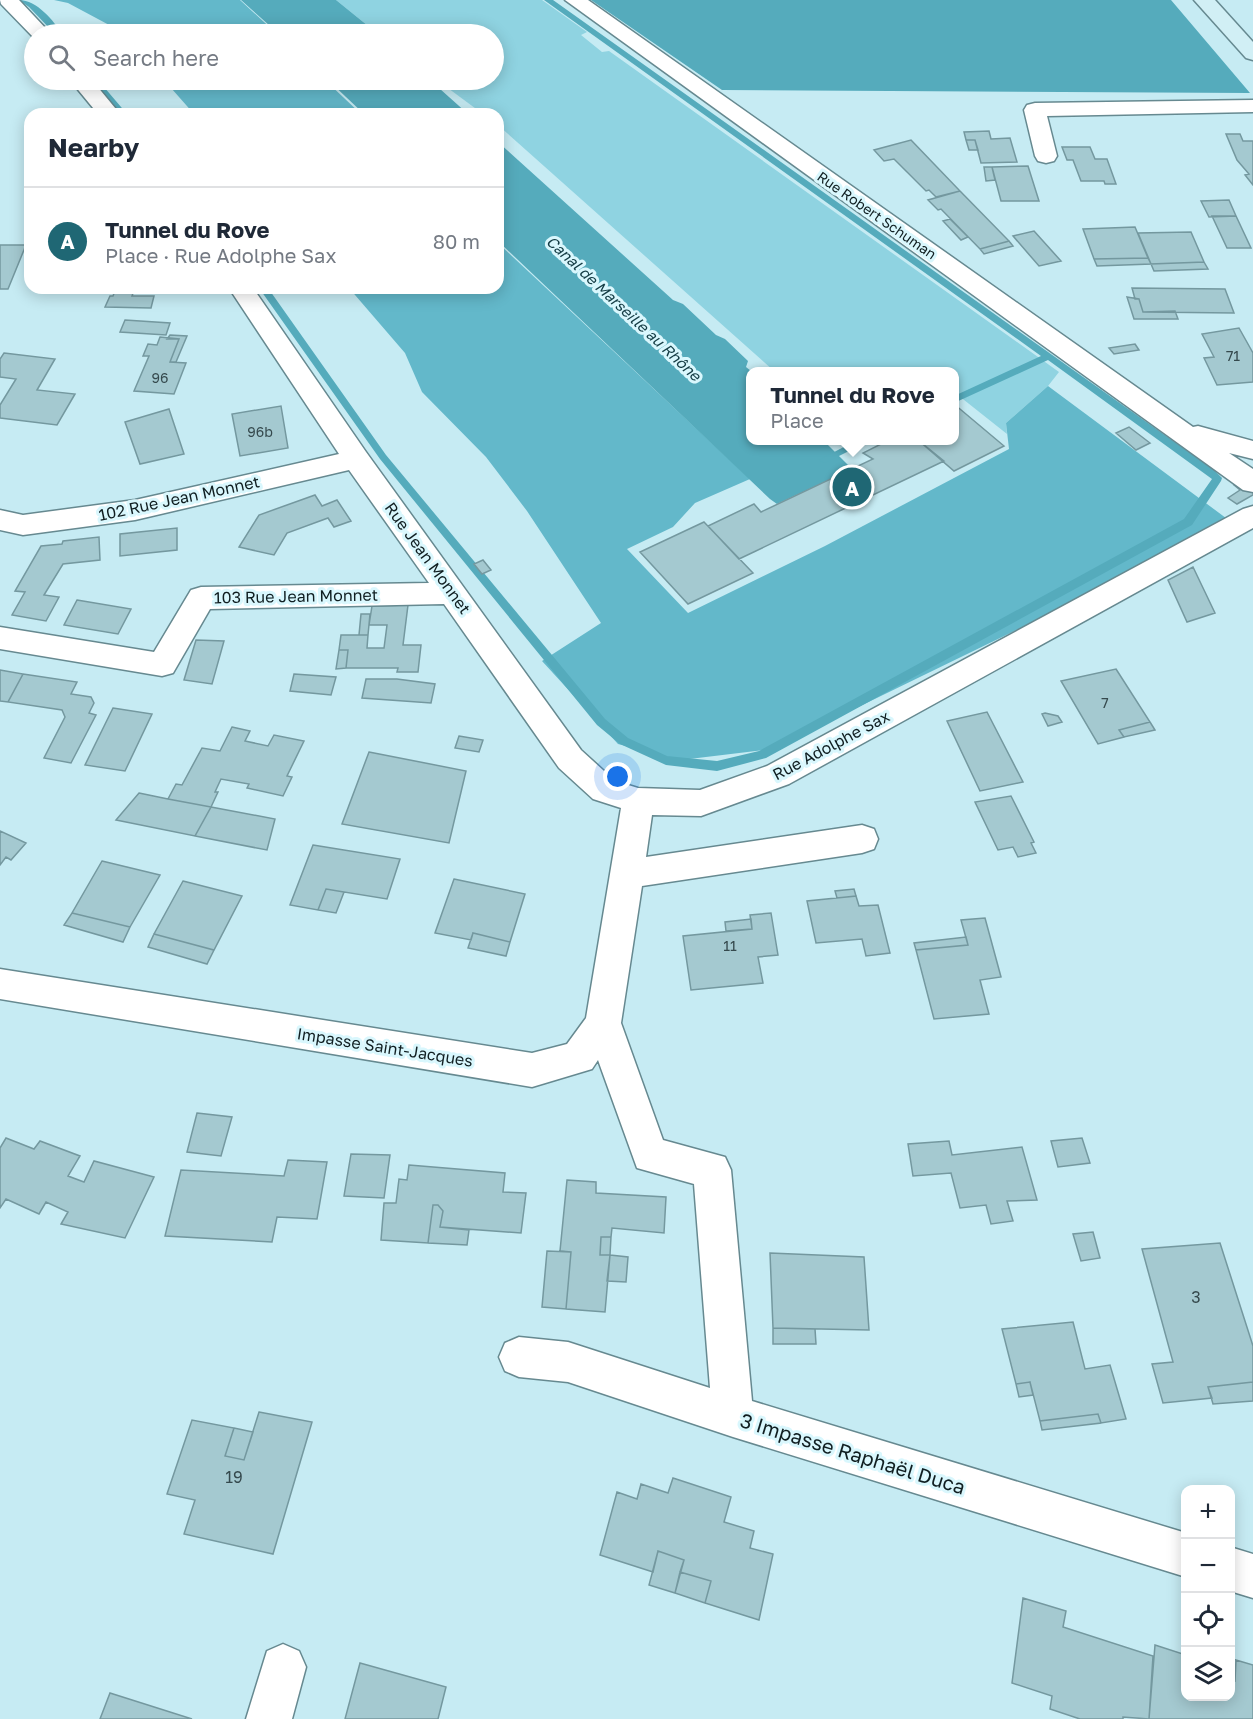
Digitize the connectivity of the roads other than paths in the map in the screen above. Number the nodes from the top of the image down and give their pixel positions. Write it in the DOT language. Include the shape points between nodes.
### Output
graph roads {
  1 [pos="8,0"];
  2 [pos="575,0"];
  3 [pos="1204,0"];
  4 [pos="31,24"];
  5 [pos="1253,54"];
  6 [pos="89,90"];
  7 [pos="1253,106"];
  8 [pos="104,108"];
  9 [pos="1046,156"];
  10 [pos="245,294"];
  11 [pos="1179,430"];
  12 [pos="1253,450"];
  13 [pos="356,459"];
  14 [pos="1253,483"];
  15 [pos="1253,516"];
  16 [pos="0,520"];
  17 [pos="453,593"];
  18 [pos="0,638"];
  19 [pos="638,801"];
  20 [pos="862,839"];
  21 [pos="627,873"];
  22 [pos="0,984"];
  23 [pos="603,1023"];
  24 [pos="519,1357"];
  25 [pos="733,1416"];
  26 [pos="1181,1554"];
  27 [pos="1235,1571"];
  28 [pos="1253,1576"];
  29 [pos="283,1667"];
  30 [pos="269,1719"];
  1 -- 4 [label="street"];
  2 -- 11 [label="street, Rue Robert Schuman"];
  3 -- 5 [label="street"];
  6 -- 8 [label="street"];
  7 -- 9 [label="street" via="1035,110"];
  10 -- 13 [label="street, Rue Jean Monnet"];
  11 -- 12 [label="street"];
  11 -- 14 [label="street, Rue Robert Schuman"];
  13 -- 16 [label="street, 102 Rue Jean Monnet" via="135,510 23,525"];
  13 -- 17 [label="street, Rue Jean Monnet"];
  15 -- 19 [label="street, Rue Adolphe Sax" via="778,775 701,803"];
  17 -- 18 [label="street, 103 Rue Jean Monnet" via="201,598 162,665"];
  17 -- 19 [label="street, Rue Jean Monnet" via="570,759 604,790"];
  19 -- 21 [label="street"];
  20 -- 21 [label="street"];
  21 -- 23 [label="street, Impasse Saint-Jacques"];
  22 -- 23 [label="street, Impasse Saint-Jacques" via="532,1070 579,1056"];
  23 -- 25 [label="street" via="650,1155 712,1170"];
  24 -- 25 [label="street, 3 Impasse Raphaël Duca" via="568,1362"];
  25 -- 26 [label="street, 3 Impasse Raphaël Duca"];
  27 -- 28 [label="street"];
  29 -- 30 [label="street"];
}
